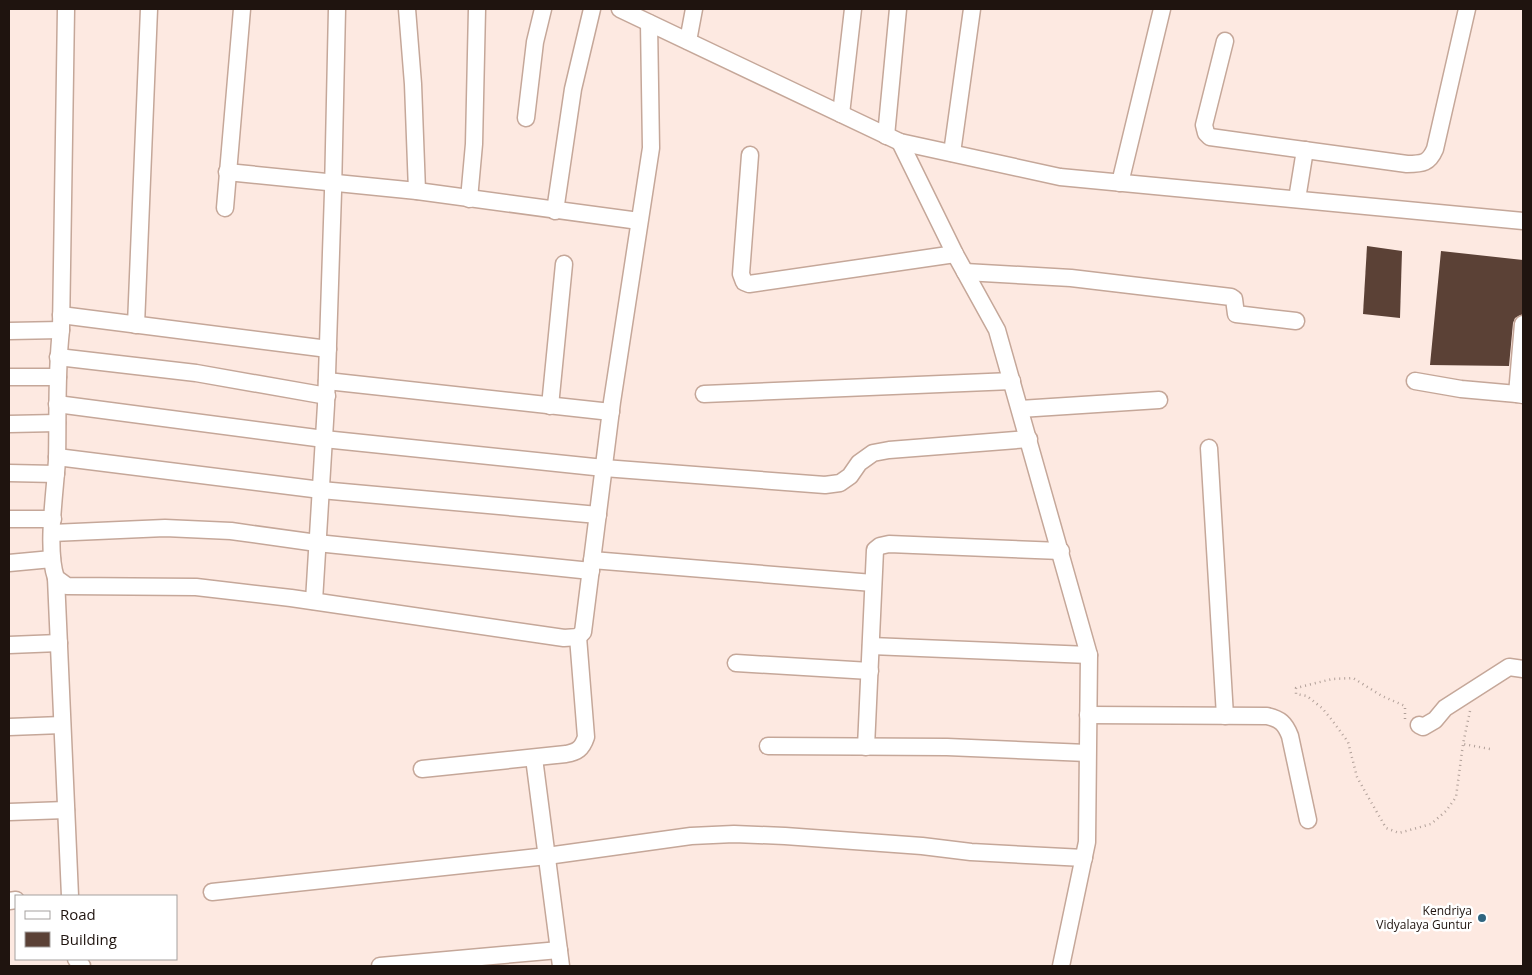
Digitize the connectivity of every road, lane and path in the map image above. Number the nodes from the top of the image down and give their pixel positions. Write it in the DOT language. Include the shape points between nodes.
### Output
graph roads {
  1 [pos="66,9"];
  2 [pos="149,9"];
  3 [pos="242,9"];
  4 [pos="337,9"];
  5 [pos="407,9"];
  6 [pos="477,9"];
  7 [pos="543,9"];
  8 [pos="592,9"];
  9 [pos="694,9"];
  10 [pos="852,9"];
  11 [pos="898,9"];
  12 [pos="972,9"];
  13 [pos="1162,9"];
  14 [pos="1467,9"];
  15 [pos="634,14"];
  16 [pos="688,41"];
  17 [pos="1225,41"];
  18 [pos="841,114"];
  19 [pos="526,118"];
  20 [pos="893,139"];
  21 [pos="1305,150"];
  22 [pos="952,153"];
  23 [pos="750,155"];
  24 [pos="227,172"];
  25 [pos="333,183"];
  26 [pos="1120,183"];
  27 [pos="417,192"];
  28 [pos="469,199"];
  29 [pos="1297,199"];
  30 [pos="225,208"];
  31 [pos="555,211"];
  32 [pos="639,221"];
  33 [pos="1523,221"];
  34 [pos="955,254"];
  35 [pos="564,264"];
  36 [pos="965,272"];
  37 [pos="1296,321"];
  38 [pos="61,322"];
  39 [pos="136,324"];
  40 [pos="1523,324"];
  41 [pos="9,331"];
  42 [pos="328,349"];
  43 [pos="58,357"];
  44 [pos="9,377"];
  45 [pos="58,377"];
  46 [pos="1012,381"];
  47 [pos="1415,381"];
  48 [pos="327,388"];
  49 [pos="704,394"];
  50 [pos="1520,394"];
  51 [pos="1159,400"];
  52 [pos="57,404"];
  53 [pos="550,406"];
  54 [pos="1020,409"];
  55 [pos="611,412"];
  56 [pos="57,423"];
  57 [pos="9,424"];
  58 [pos="324,439"];
  59 [pos="1029,439"];
  60 [pos="1209,448"];
  61 [pos="57,457"];
  62 [pos="604,468"];
  63 [pos="9,473"];
  64 [pos="56,474"];
  65 [pos="321,490"];
  66 [pos="598,515"];
  67 [pos="9,519"];
  68 [pos="53,526"];
  69 [pos="317,543"];
  70 [pos="1061,551"];
  71 [pos="52,559"];
  72 [pos="9,563"];
  73 [pos="592,566"];
  74 [pos="56,578"];
  75 [pos="873,583"];
  76 [pos="314,601"];
  77 [pos="578,637"];
  78 [pos="59,643"];
  79 [pos="9,645"];
  80 [pos="871,646"];
  81 [pos="1089,655"];
  82 [pos="736,663"];
  83 [pos="1523,669"];
  84 [pos="870,671"];
  85 [pos="1474,690"];
  86 [pos="1088,716"];
  87 [pos="1225,716"];
  88 [pos="62,725"];
  89 [pos="1419,725"];
  90 [pos="9,727"];
  91 [pos="1463,744"];
  92 [pos="768,746"];
  93 [pos="866,747"];
  94 [pos="1490,749"];
  95 [pos="1087,753"];
  96 [pos="534,758"];
  97 [pos="422,770"];
  98 [pos="66,810"];
  99 [pos="9,812"];
  100 [pos="1308,820"];
  101 [pos="547,856"];
  102 [pos="1084,858"];
  103 [pos="212,892"];
  104 [pos="70,895"];
  105 [pos="560,958"];
  106 [pos="380,966"];
  107 [pos="1061,966"];
  1 -- 38 [label="street"];
  2 -- 39 [label="street"];
  3 -- 24 [label="street"];
  4 -- 25 [label="street"];
  5 -- 27 [label="street"];
  6 -- 28 [label="street" via="474,144"];
  7 -- 19 [label="street" via="534,42"];
  8 -- 31 [label="street" via="573,89"];
  9 -- 16 [label="street"];
  10 -- 18 [label="street"];
  11 -- 20 [label="street"];
  12 -- 22 [label="street"];
  13 -- 26 [label="street"];
  14 -- 21 [label="street" via="1432,157 1426,162 1407,164"];
  15 -- 16 [label="street"];
  15 -- 32 [label="street" via="650,148"];
  16 -- 18 [label="street"];
  17 -- 21 [label="street" via="1204,125 1206,133 1210,137"];
  18 -- 20 [label="street"];
  20 -- 22 [label="street"];
  20 -- 34 [label="street"];
  21 -- 29 [label="street"];
  22 -- 26 [label="street" via="1060,177"];
  23 -- 34 [label="street" via="741,274 744,282 749,284"];
  24 -- 25 [label="street"];
  24 -- 30 [label="street"];
  25 -- 27 [label="street"];
  25 -- 42 [label="street"];
  26 -- 29 [label="street"];
  27 -- 28 [label="street"];
  28 -- 31 [label="street"];
  29 -- 33 [label="street"];
  31 -- 32 [label="street"];
  32 -- 55 [label="street"];
  34 -- 36 [label="street"];
  35 -- 53 [label="street"];
  36 -- 37 [label="street" via="1071,278 1231,297 1236,314"];
  36 -- 46 [label="street" via="998,330"];
  38 -- 39 [label="street"];
  38 -- 41 [label="street"];
  38 -- 43 [label="street"];
  39 -- 42 [label="street"];
  40 -- 50 [label="street"];
  42 -- 48 [label="street"];
  43 -- 45 [label="street"];
  43 -- 48 [label="street"];
  44 -- 45 [label="street"];
  45 -- 52 [label="street"];
  46 -- 49 [label="street"];
  46 -- 54 [label="street"];
  47 -- 50 [label="street"];
  48 -- 53 [label="street"];
  48 -- 58 [label="street"];
  51 -- 54 [label="street"];
  52 -- 56 [label="street"];
  52 -- 58 [label="street"];
  53 -- 55 [label="street"];
  54 -- 59 [label="street"];
  55 -- 62 [label="street"];
  56 -- 57 [label="street"];
  56 -- 61 [label="street"];
  58 -- 62 [label="street"];
  58 -- 65 [label="street"];
  59 -- 62 [label="street" via="872,453 840,483 825,485"];
  59 -- 70 [label="street"];
  60 -- 87 [label="street"];
  61 -- 64 [label="street"];
  61 -- 65 [label="street"];
  62 -- 66 [label="street"];
  63 -- 64 [label="street"];
  64 -- 68 [label="street"];
  65 -- 66 [label="street"];
  65 -- 69 [label="street"];
  66 -- 73 [label="street"];
  67 -- 68 [label="street"];
  68 -- 69 [label="street" via="231,531"];
  68 -- 71 [label="street"];
  69 -- 73 [label="street"];
  69 -- 76 [label="street"];
  70 -- 75 [label="street" via="888,544 874,550"];
  70 -- 81 [label="street"];
  71 -- 72 [label="street"];
  71 -- 74 [label="street"];
  73 -- 75 [label="street"];
  73 -- 77 [label="street" via="583,632"];
  74 -- 76 [label="street" via="67,586 196,587"];
  74 -- 78 [label="street"];
  75 -- 80 [label="street"];
  76 -- 77 [label="street" via="564,638"];
  77 -- 96 [label="street" via="586,737 583,746 575,752"];
  78 -- 79 [label="street"];
  78 -- 88 [label="street"];
  80 -- 81 [label="street"];
  80 -- 84 [label="street"];
  81 -- 86 [label="street"];
  82 -- 84 [label="street"];
  83 -- 85 [label="street" via="1509,668"];
  84 -- 93 [label="street"];
  85 -- 89 [label="street" via="1445,708 1434,720 1423,727"];
  85 -- 91 [label="path"];
  86 -- 87 [label="street"];
  86 -- 95 [label="street"];
  87 -- 100 [label="street" via="1267,716 1279,719 1286,726"];
  88 -- 90 [label="street"];
  88 -- 98 [label="street"];
  89 -- 91 [label="path" via="1405,719 1405,706 1354,678 1332,679 1296,688 1296,694 1307,696 1322,708 1348,742 1357,777 1366,796 1386,828 1400,833 1431,824 1456,797"];
  91 -- 94 [label="path"];
  92 -- 93 [label="street"];
  93 -- 95 [label="street"];
  95 -- 102 [label="street" via="1087,842"];
  96 -- 97 [label="street"];
  96 -- 101 [label="street"];
  98 -- 99 [label="street"];
  98 -- 104 [label="street"];
  101 -- 102 [label="street" via="691,836 734,834"];
  101 -- 103 [label="street"];
  101 -- 105 [label="street"];
  102 -- 107 [label="street"];
  105 -- 106 [label="street"];
}
